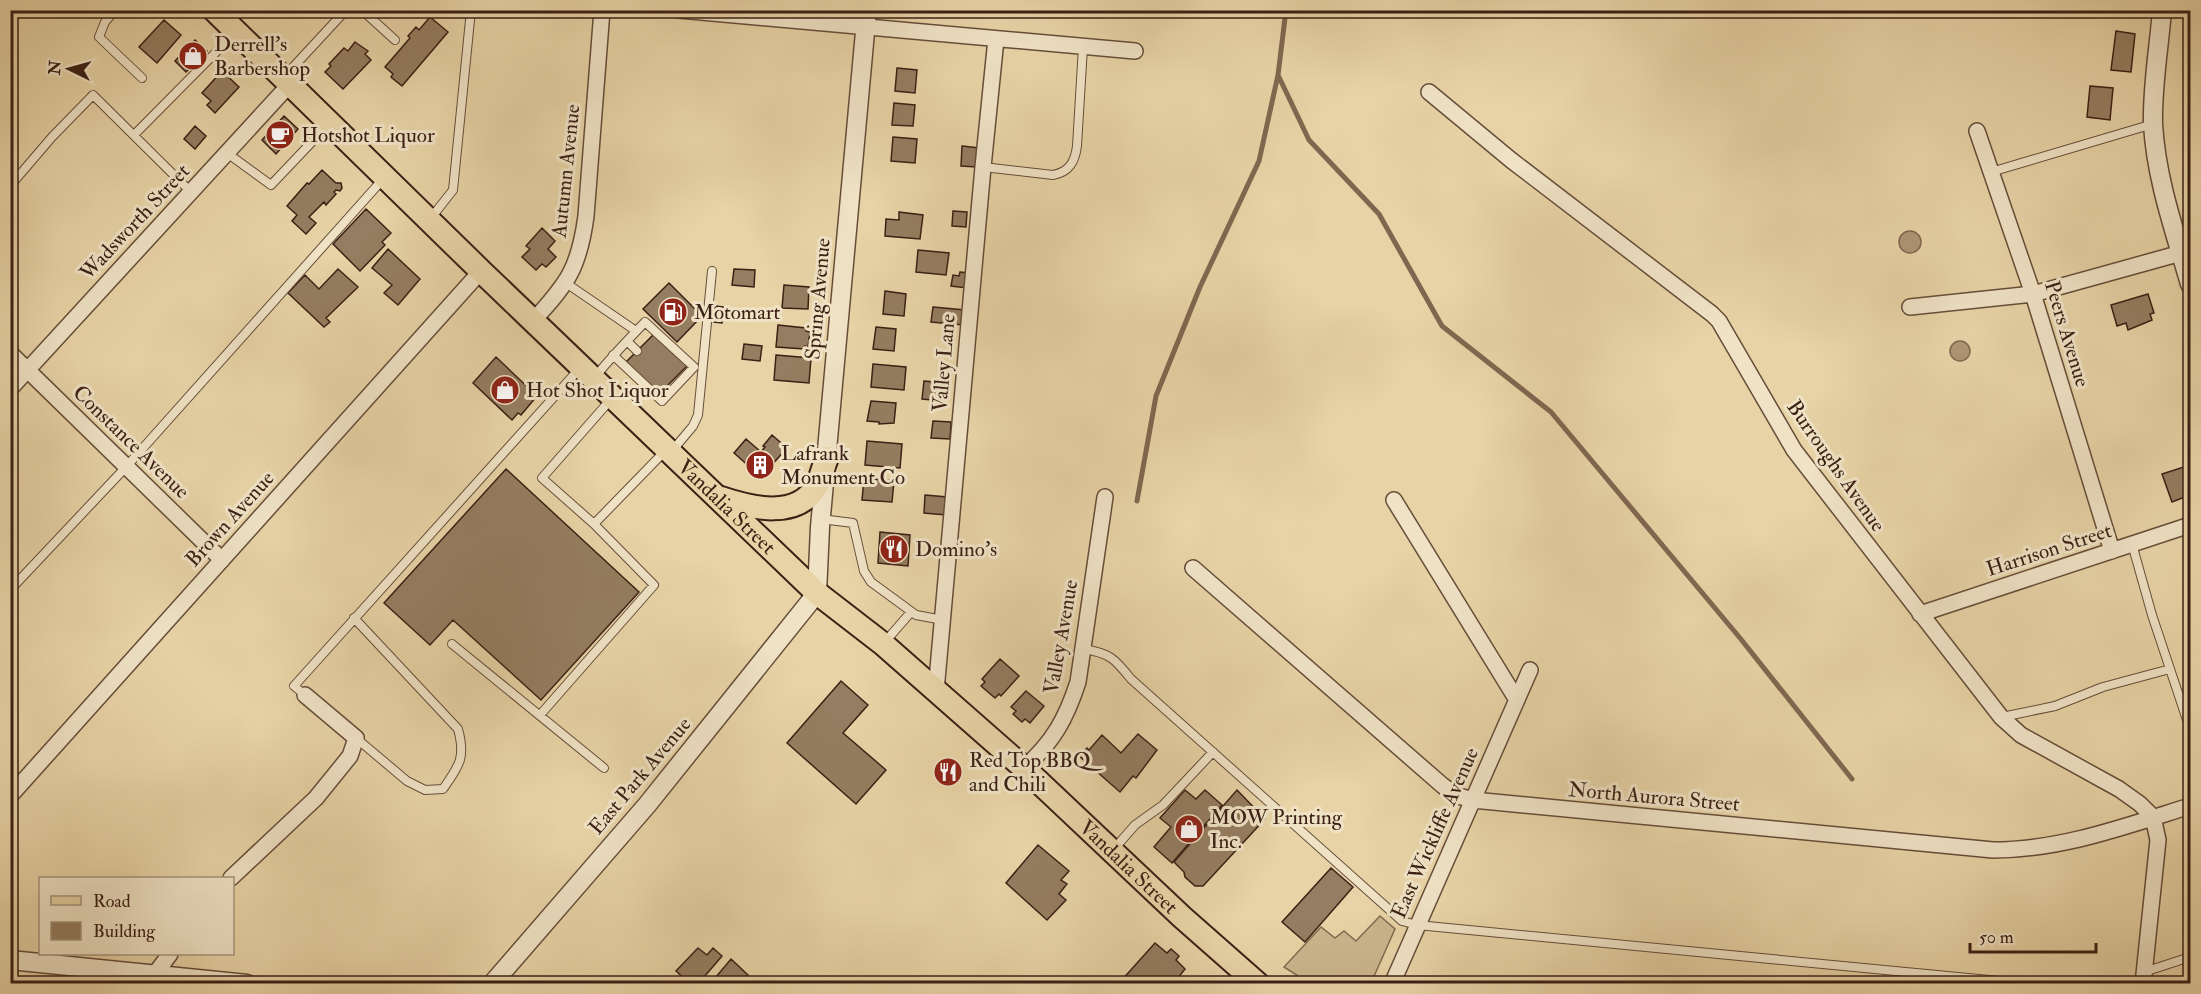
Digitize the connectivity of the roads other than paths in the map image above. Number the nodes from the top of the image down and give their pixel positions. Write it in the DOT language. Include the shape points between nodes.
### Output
graph roads {
  1 [pos="115,10"];
  2 [pos="214,10"];
  3 [pos="346,10"];
  4 [pos="362,10"];
  5 [pos="471,10"];
  6 [pos="602,10"];
  7 [pos="679,10"];
  8 [pos="2162,10"];
  9 [pos="866,19"];
  10 [pos="236,32"];
  11 [pos="996,39"];
  12 [pos="395,40"];
  13 [pos="1083,47"];
  14 [pos="1135,51"];
  15 [pos="142,78"];
  16 [pos="286,81"];
  17 [pos="1429,92"];
  18 [pos="330,123"];
  19 [pos="2154,124"];
  20 [pos="1977,130"];
  21 [pos="134,135"];
  22 [pos="227,153"];
  23 [pos="983,167"];
  24 [pos="1991,172"];
  25 [pos="385,177"];
  26 [pos="10,186"];
  27 [pos="191,192"];
  28 [pos="430,219"];
  29 [pos="2181,253"];
  30 [pos="712,271"];
  31 [pos="482,272"];
  32 [pos="566,283"];
  33 [pos="2190,285"];
  34 [pos="2033,294"];
  35 [pos="1910,307"];
  36 [pos="533,321"];
  37 [pos="636,331"];
  38 [pos="627,341"];
  39 [pos="637,351"];
  40 [pos="10,353"];
  41 [pos="613,355"];
  42 [pos="694,367"];
  43 [pos="27,370"];
  44 [pos="587,373"];
  45 [pos="702,375"];
  46 [pos="10,389"];
  47 [pos="613,397"];
  48 [pos="670,450"];
  49 [pos="827,458"];
  50 [pos="126,467"];
  51 [pos="718,497"];
  52 [pos="1105,497"];
  53 [pos="1394,500"];
  54 [pos="821,519"];
  55 [pos="594,524"];
  56 [pos="2190,525"];
  57 [pos="2132,544"];
  58 [pos="2112,551"];
  59 [pos="222,560"];
  60 [pos="1193,568"];
  61 [pos="10,590"];
  62 [pos="817,592"];
  63 [pos="911,612"];
  64 [pos="1920,614"];
  65 [pos="354,618"];
  66 [pos="943,620"];
  67 [pos="452,644"];
  68 [pos="883,644"];
  69 [pos="1083,649"];
  70 [pos="2170,669"];
  71 [pos="1530,670"];
  72 [pos="936,691"];
  73 [pos="305,695"];
  74 [pos="1517,700"];
  75 [pos="540,715"];
  76 [pos="2001,717"];
  77 [pos="2190,729"];
  78 [pos="356,738"];
  79 [pos="1213,752"];
  80 [pos="604,768"];
  81 [pos="1024,768"];
  82 [pos="10,796"];
  83 [pos="1473,800"];
  84 [pos="2190,806"];
  85 [pos="2153,818"];
  86 [pos="1112,851"];
  87 [pos="233,877"];
  88 [pos="1417,925"];
  89 [pos="169,955"];
  90 [pos="2190,957"];
  91 [pos="10,960"];
  92 [pos="155,974"];
  93 [pos="2143,978"];
  94 [pos="246,983"];
  95 [pos="492,984"];
  96 [pos="1258,984"];
  97 [pos="1392,984"];
  98 [pos="2031,984"];
  1 -- 15 [label="lane" via="99,37"];
  2 -- 10 [label="main road, Vandalia Street"];
  3 -- 16 [label="lane"];
  4 -- 12 [label="lane"];
  5 -- 28 [label="lane" via="453,190"];
  6 -- 32 [label="street, Autumn Avenue" via="585,223 576,264"];
  7 -- 9 [label="street"];
  8 -- 19 [label="street"];
  9 -- 11 [label="street"];
  9 -- 49 [label="street, Spring Avenue"];
  10 -- 16 [label="main road, Vandalia Street"];
  10 -- 21 [label="lane"];
  11 -- 13 [label="street"];
  11 -- 23 [label="street, Valley Lane"];
  13 -- 14 [label="street"];
  13 -- 23 [label="lane" via="1077,147 1070,167 1053,175"];
  16 -- 18 [label="main road, Vandalia Street"];
  16 -- 22 [label="street, Wadsworth Street"];
  17 -- 64 [label="street, Burroughs Avenue" via="1719,321 1794,450"];
  18 -- 22 [label="lane" via="271,185"];
  18 -- 25 [label="main road, Vandalia Street"];
  19 -- 24 [label="lane"];
  19 -- 29 [label="street" via="2163,188"];
  20 -- 24 [label="street, Peers Avenue"];
  21 -- 26 [label="lane" via="93,94"];
  21 -- 27 [label="lane"];
  22 -- 27 [label="street, Wadsworth Street"];
  23 -- 66 [label="street, Valley Lane"];
  24 -- 34 [label="street, Peers Avenue"];
  25 -- 28 [label="main road, Vandalia Street"];
  25 -- 50 [label="lane"];
  27 -- 43 [label="street, Wadsworth Street"];
  28 -- 31 [label="main road, Vandalia Street"];
  29 -- 33 [label="street"];
  29 -- 34 [label="street"];
  30 -- 45 [label="lane"];
  31 -- 36 [label="main road, Vandalia Street"];
  31 -- 59 [label="street, Brown Avenue"];
  32 -- 36 [label="street, Autumn Avenue"];
  32 -- 37 [label="lane"];
  34 -- 35 [label="street"];
  34 -- 58 [label="street, Peers Avenue"];
  36 -- 44 [label="main road, Vandalia Street"];
  37 -- 38 [label="lane"];
  37 -- 42 [label="lane" via="645,322"];
  38 -- 39 [label="lane"];
  38 -- 41 [label="lane"];
  40 -- 43 [label="street, Constance Avenue"];
  41 -- 42 [label="lane" via="662,401 673,384"];
  41 -- 44 [label="lane"];
  42 -- 45 [label="lane"];
  43 -- 46 [label="street, Wadsworth Street"];
  43 -- 50 [label="street, Constance Avenue"];
  44 -- 47 [label="main road, Vandalia Street"];
  44 -- 65 [label="lane"];
  45 -- 48 [label="lane" via="696,420"];
  47 -- 48 [label="main road, Vandalia Street"];
  47 -- 55 [label="lane" via="542,478"];
  48 -- 51 [label="main road, Vandalia Street"];
  48 -- 55 [label="lane"];
  49 -- 51 [label="main road" via="816,486 798,503 754,507"];
  49 -- 54 [label="street, Spring Avenue"];
  50 -- 59 [label="street, Constance Avenue"];
  50 -- 61 [label="lane"];
  51 -- 62 [label="main road, Vandalia Street"];
  52 -- 69 [label="street, Valley Avenue"];
  53 -- 74 [label="street"];
  54 -- 62 [label="street, Spring Avenue"];
  54 -- 63 [label="lane" via="853,523 867,578"];
  55 -- 75 [label="lane" via="654,585"];
  56 -- 57 [label="street, Harrison Street"];
  57 -- 58 [label="street, Harrison Street"];
  57 -- 70 [label="lane"];
  58 -- 64 [label="street, Harrison Street"];
  59 -- 82 [label="street, Brown Avenue"];
  60 -- 83 [label="street, North Aurora Street" via="1442,785 1455,795"];
  62 -- 68 [label="main road, Vandalia Street"];
  62 -- 95 [label="street, East Park Avenue" via="647,805"];
  63 -- 66 [label="lane"];
  63 -- 68 [label="lane"];
  64 -- 76 [label="street, Burroughs Avenue"];
  65 -- 73 [label="lane" via="294,686"];
  65 -- 78 [label="lane" via="458,729 463,747 460,766 443,789 425,790 407,781"];
  66 -- 72 [label="street, Valley Lane"];
  67 -- 75 [label="lane"];
  68 -- 72 [label="main road, Vandalia Street"];
  69 -- 79 [label="lane" via="1115,659 1131,680"];
  69 -- 81 [label="street, Valley Avenue" via="1068,711 1056,734"];
  70 -- 76 [label="lane" via="2103,687 2055,706"];
  70 -- 77 [label="lane"];
  71 -- 74 [label="street, East Wickliffe Avenue"];
  72 -- 81 [label="main road, Vandalia Street"];
  73 -- 78 [label="street"];
  74 -- 83 [label="street, East Wickliffe Avenue"];
  75 -- 80 [label="lane"];
  76 -- 85 [label="street, Burroughs Avenue" via="2021,735 2119,789"];
  78 -- 87 [label="street" via="350,756 316,798"];
  79 -- 86 [label="lane" via="1163,805 1134,825"];
  79 -- 88 [label="lane" via="1402,921"];
  81 -- 86 [label="main road, Vandalia Street"];
  83 -- 85 [label="street, North Aurora Street" via="1993,850 2052,846"];
  83 -- 88 [label="street, East Wickliffe Avenue"];
  84 -- 85 [label="street, North Aurora Street"];
  85 -- 93 [label="street" via="2158,840"];
  86 -- 96 [label="main road, Vandalia Street"];
  88 -- 97 [label="street, East Wickliffe Avenue"];
  88 -- 98 [label="lane"];
  89 -- 92 [label="street"];
  90 -- 93 [label="lane"];
  91 -- 92 [label="street"];
  92 -- 94 [label="street"];
}
